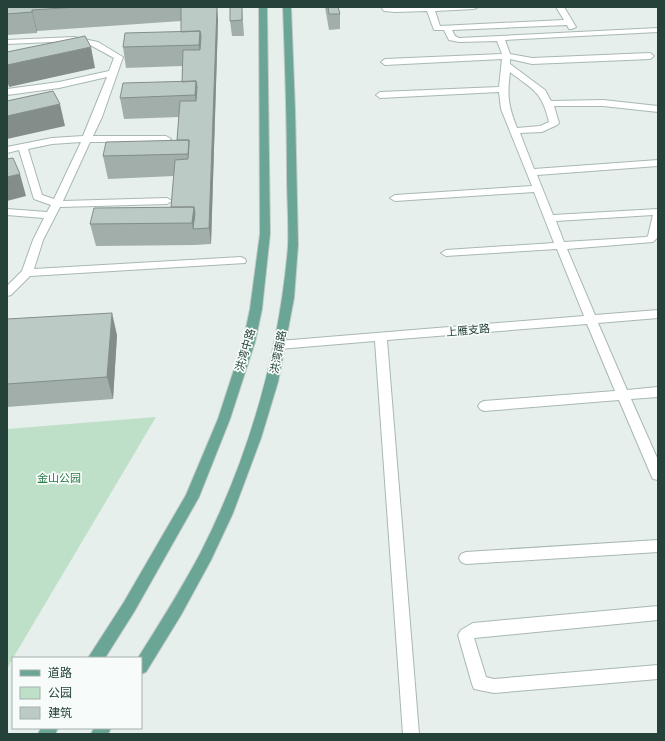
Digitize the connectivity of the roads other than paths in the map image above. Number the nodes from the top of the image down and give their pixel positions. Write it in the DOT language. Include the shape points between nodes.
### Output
graph roads {
  1 [pos="263,7"];
  2 [pos="287,7"];
  3 [pos="385,7"];
  4 [pos="474,7"];
  5 [pos="560,7"];
  6 [pos="430,8"];
  7 [pos="569,22"];
  8 [pos="448,28"];
  9 [pos="658,30"];
  10 [pos="576,34"];
  11 [pos="500,38"];
  12 [pos="7,42"];
  13 [pos="103,48"];
  14 [pos="118,48"];
  15 [pos="650,56"];
  16 [pos="506,61"];
  17 [pos="385,62"];
  18 [pos="114,73"];
  19 [pos="503,89"];
  20 [pos="7,92"];
  21 [pos="380,95"];
  22 [pos="548,104"];
  23 [pos="658,109"];
  24 [pos="514,131"];
  25 [pos="87,139"];
  26 [pos="166,139"];
  27 [pos="23,147"];
  28 [pos="7,150"];
  29 [pos="658,163"];
  30 [pos="531,172"];
  31 [pos="538,189"];
  32 [pos="395,198"];
  33 [pos="168,201"];
  34 [pos="57,204"];
  35 [pos="7,212"];
  36 [pos="658,212"];
  37 [pos="51,215"];
  38 [pos="658,216"];
  39 [pos="550,218"];
  40 [pos="561,246"];
  41 [pos="446,253"];
  42 [pos="241,261"];
  43 [pos="27,273"];
  44 [pos="7,292"];
  45 [pos="658,314"];
  46 [pos="591,320"];
  47 [pos="381,337"];
  48 [pos="279,345"];
  49 [pos="658,392"];
  50 [pos="623,395"];
  51 [pos="484,406"];
  52 [pos="658,474"];
  53 [pos="658,546"];
  54 [pos="466,558"];
  55 [pos="658,613"];
  56 [pos="97,657"];
  57 [pos="142,665"];
  58 [pos="658,672"];
  59 [pos="411,734"];
  1 -- 56 [label="main road, 洪湾中路" via="265,234 256,309 249,342 224,419 192,497 129,607"];
  2 -- 48 [label="main road, 洪湾南路" via="293,245 288,298"];
  3 -- 6 [label="street" via="395,10"];
  4 -- 6 [label="street"];
  5 -- 7 [label="street"];
  6 -- 8 [label="street" via="437,28"];
  7 -- 8 [label="street"];
  7 -- 10 [label="street"];
  8 -- 11 [label="street" via="452,38 459,40"];
  9 -- 10 [label="street"];
  10 -- 11 [label="street"];
  11 -- 16 [label="street"];
  12 -- 13 [label="street" via="74,40"];
  13 -- 14 [label="street"];
  13 -- 18 [label="street" via="119,56"];
  15 -- 16 [label="street"];
  16 -- 17 [label="street"];
  16 -- 19 [label="street"];
  16 -- 22 [label="street" via="542,92"];
  18 -- 20 [label="street" via="59,85"];
  18 -- 25 [label="street" via="114,84"];
  19 -- 21 [label="street"];
  19 -- 24 [label="street" via="505,109"];
  22 -- 23 [label="street" via="595,102"];
  22 -- 24 [label="street" via="554,123 542,129"];
  24 -- 30 [label="street"];
  25 -- 26 [label="street"];
  25 -- 27 [label="street" via="52,141"];
  25 -- 34 [label="street"];
  27 -- 28 [label="street"];
  27 -- 34 [label="street" via="38,197"];
  29 -- 30 [label="street"];
  30 -- 31 [label="street"];
  31 -- 32 [label="street"];
  31 -- 39 [label="street"];
  33 -- 34 [label="street"];
  34 -- 37 [label="street"];
  35 -- 37 [label="street"];
  36 -- 39 [label="street"];
  37 -- 43 [label="street" via="38,240"];
  38 -- 40 [label="street" via="653,237 649,240"];
  39 -- 40 [label="street"];
  40 -- 41 [label="street"];
  40 -- 46 [label="street"];
  42 -- 43 [label="street"];
  43 -- 44 [label="street"];
  45 -- 46 [label="street, 上雁支路"];
  46 -- 47 [label="street, 上雁支路"];
  46 -- 50 [label="street"];
  47 -- 48 [label="street, 上雁支路"];
  47 -- 59 [label="street"];
  48 -- 57 [label="main road, 洪湾南路" via="261,420 226,513 206,556"];
  49 -- 50 [label="street"];
  50 -- 51 [label="street"];
  50 -- 52 [label="street"];
  53 -- 54 [label="street"];
  55 -- 58 [label="street" via="473,630 466,635 480,684 494,686"];
}
